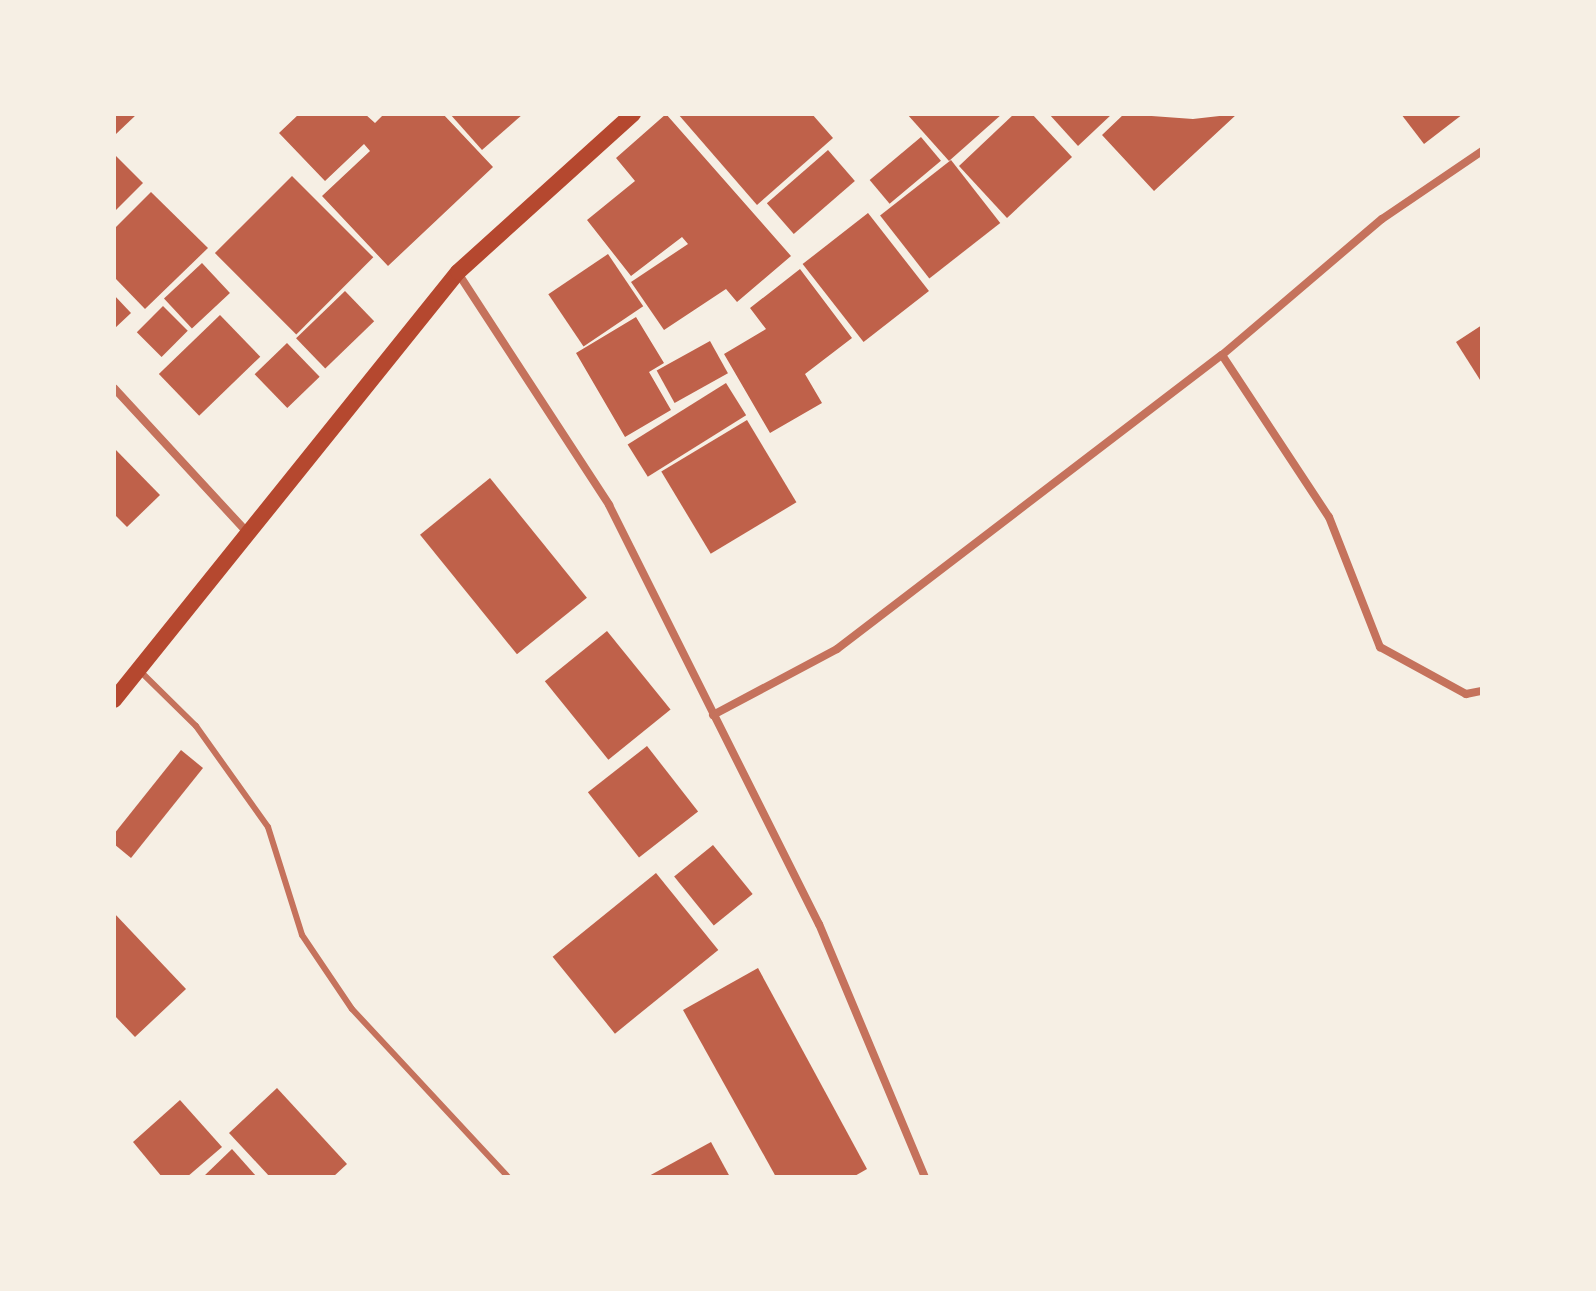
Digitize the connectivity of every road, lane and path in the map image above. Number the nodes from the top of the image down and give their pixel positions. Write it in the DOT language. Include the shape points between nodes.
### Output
graph roads {
  1 [pos="633,114"];
  2 [pos="1482,151"];
  3 [pos="458,272"];
  4 [pos="1222,355"];
  5 [pos="114,388"];
  6 [pos="251,537"];
  7 [pos="138,669"];
  8 [pos="1482,691"];
  9 [pos="114,700"];
  10 [pos="713,715"];
  11 [pos="508,1177"];
  12 [pos="925,1177"];
  1 -- 3 [label="main road"];
  2 -- 4 [label="street" via="1382,219"];
  3 -- 6 [label="main road"];
  3 -- 10 [label="street" via="609,505"];
  4 -- 8 [label="street" via="1329,517 1380,647 1466,694"];
  4 -- 10 [label="street" via="837,649"];
  5 -- 6 [label="street"];
  6 -- 7 [label="main road"];
  7 -- 9 [label="main road"];
  7 -- 11 [label="lane" via="196,726 268,827 302,935 352,1009"];
  10 -- 12 [label="street" via="819,924"];
}
